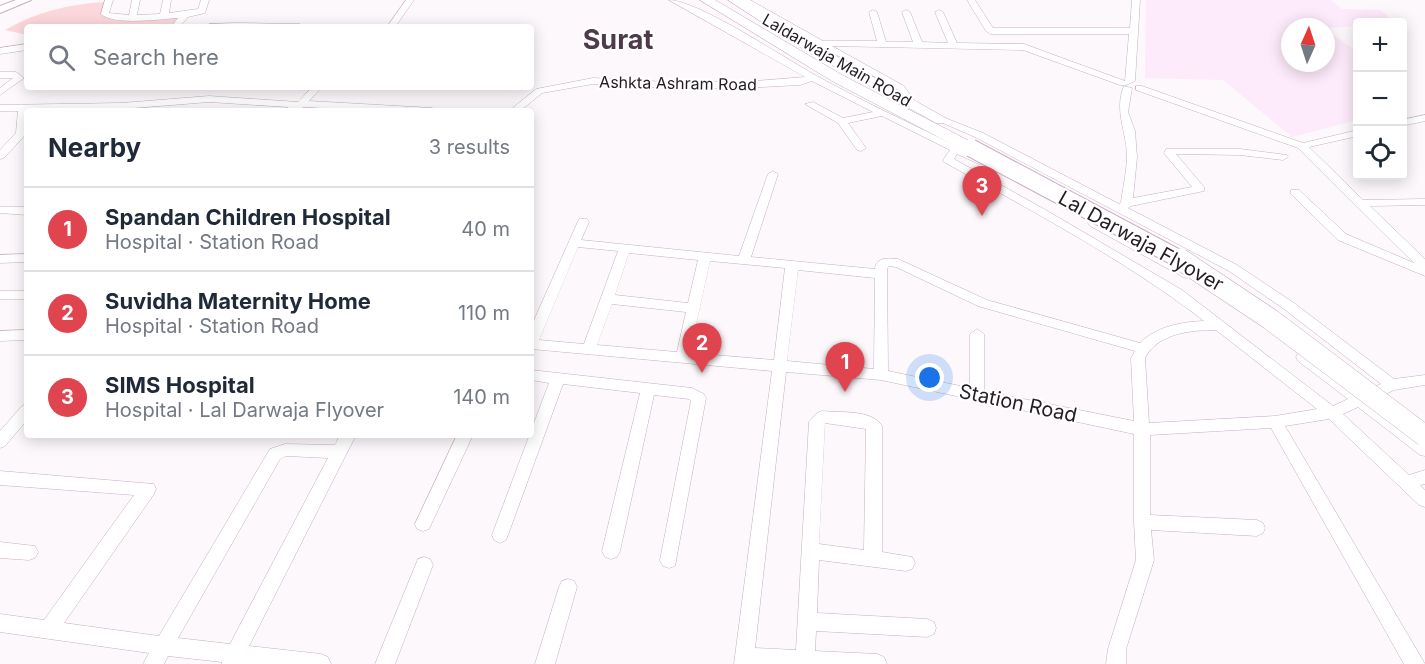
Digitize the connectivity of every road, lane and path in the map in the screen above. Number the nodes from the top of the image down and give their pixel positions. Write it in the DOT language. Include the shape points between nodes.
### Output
graph roads {
  1 [pos="15,0"];
  2 [pos="27,0"];
  3 [pos="109,0"];
  4 [pos="136,0"];
  5 [pos="168,0"];
  6 [pos="205,0"];
  7 [pos="410,0"];
  8 [pos="673,0"];
  9 [pos="706,0"];
  10 [pos="734,0"];
  11 [pos="744,0"];
  12 [pos="971,0"];
  13 [pos="1136,0"];
  14 [pos="0,8"];
  15 [pos="873,12"];
  16 [pos="906,12"];
  17 [pos="939,12"];
  18 [pos="185,15"];
  19 [pos="164,16"];
  20 [pos="132,18"];
  21 [pos="178,24"];
  22 [pos="393,24"];
  23 [pos="990,31"];
  24 [pos="1133,31"];
  25 [pos="882,43"];
  26 [pos="918,44"];
  27 [pos="953,44"];
  28 [pos="814,45"];
  29 [pos="1010,45"];
  30 [pos="24,48"];
  31 [pos="0,51"];
  32 [pos="783,55"];
  33 [pos="0,75"];
  34 [pos="813,78"];
  35 [pos="1130,85"];
  36 [pos="312,90"];
  37 [pos="0,92"];
  38 [pos="222,99"];
  39 [pos="810,104"];
  40 [pos="296,107"];
  41 [pos="0,108"];
  42 [pos="43,108"];
  43 [pos="213,108"];
  44 [pos="333,108"];
  45 [pos="518,108"];
  46 [pos="23,109"];
  47 [pos="896,111"];
  48 [pos="1425,117"];
  49 [pos="941,120"];
  50 [pos="842,121"];
  51 [pos="1407,122"];
  52 [pos="1353,134"];
  53 [pos="966,145"];
  54 [pos="1302,146"];
  55 [pos="861,148"];
  56 [pos="0,156"];
  57 [pos="1282,157"];
  58 [pos="773,174"];
  59 [pos="1295,192"];
  60 [pos="1362,203"];
  61 [pos="1124,205"];
  62 [pos="1422,205"];
  63 [pos="0,210"];
  64 [pos="24,211"];
  65 [pos="583,222"];
  66 [pos="574,243"];
  67 [pos="625,248"];
  68 [pos="705,256"];
  69 [pos="24,258"];
  70 [pos="0,259"];
  71 [pos="744,260"];
  72 [pos="1220,261"];
  73 [pos="792,265"];
  74 [pos="1425,266"];
  75 [pos="1425,272"];
  76 [pos="882,274"];
  77 [pos="1195,279"];
  78 [pos="1252,281"];
  79 [pos="1216,293"];
  80 [pos="0,295"];
  81 [pos="24,295"];
  82 [pos="607,299"];
  83 [pos="693,308"];
  84 [pos="1219,326"];
  85 [pos="977,334"];
  86 [pos="24,335"];
  87 [pos="0,336"];
  88 [pos="534,337"];
  89 [pos="534,344"];
  90 [pos="1141,348"];
  91 [pos="589,349"];
  92 [pos="682,358"];
  93 [pos="781,366"];
  94 [pos="534,375"];
  95 [pos="881,375"];
  96 [pos="558,379"];
  97 [pos="1425,381"];
  98 [pos="1392,385"];
  99 [pos="648,390"];
  100 [pos="977,395"];
  101 [pos="1358,399"];
  102 [pos="1332,413"];
  103 [pos="24,414"];
  104 [pos="1425,422"];
  105 [pos="1275,423"];
  106 [pos="1142,429"];
  107 [pos="1425,436"];
  108 [pos="347,438"];
  109 [pos="464,438"];
  110 [pos="0,442"];
  111 [pos="1425,450"];
  112 [pos="340,452"];
  113 [pos="1425,477"];
  114 [pos="0,478"];
  115 [pos="1407,482"];
  116 [pos="1425,500"];
  117 [pos="1142,522"];
  118 [pos="423,524"];
  119 [pos="1257,528"];
  120 [pos="500,535"];
  121 [pos="0,550"];
  122 [pos="611,551"];
  123 [pos="811,551"];
  124 [pos="29,552"];
  125 [pos="873,559"];
  126 [pos="669,560"];
  127 [pos="906,563"];
  128 [pos="424,565"];
  129 [pos="568,587"];
  130 [pos="807,621"];
  131 [pos="0,623"];
  132 [pos="927,628"];
  133 [pos="48,630"];
  134 [pos="163,646"];
  135 [pos="232,660"];
  136 [pos="745,660"];
  137 [pos="805,660"];
  138 [pos="153,664"];
  139 [pos="321,664"];
  140 [pos="385,664"];
  141 [pos="545,664"];
  142 [pos="877,664"];
  143 [pos="1116,664"];
  144 [pos="1416,664"];
  1 -- 14 [label="main road"];
  2 -- 14 [label="main road"];
  3 -- 20 [label="street" via="105,14"];
  4 -- 20 [label="street"];
  5 -- 19 [label="street"];
  6 -- 18 [label="street" via="202,11"];
  7 -- 22 [label="street"];
  8 -- 32 [label="street"];
  9 -- 32 [label="highway, Laldarwaja Main ROad"];
  10 -- 28 [label="highway, Laldarwaja Main ROad"];
  11 -- 28 [label="street"];
  12 -- 23 [label="street"];
  13 -- 24 [label="street"];
  15 -- 25 [label="street"];
  16 -- 26 [label="street"];
  17 -- 27 [label="street"];
  18 -- 19 [label="street"];
  18 -- 21 [label="street"];
  19 -- 20 [label="street"];
  23 -- 24 [label="street"];
  23 -- 29 [label="street"];
  24 -- 35 [label="street"];
  25 -- 26 [label="street"];
  25 -- 28 [label="street"];
  26 -- 27 [label="street"];
  27 -- 29 [label="street"];
  28 -- 47 [label="highway, Laldarwaja Main ROad"];
  29 -- 35 [label="street" via="1041,51"];
  30 -- 31 [label="street"];
  32 -- 34 [label="street"];
  32 -- 47 [label="highway, Laldarwaja Main ROad"];
  33 -- 37 [label="street" via="19,76"];
  34 -- 45 [label="street, Ashkta Ashram Road" via="732,85 593,81 539,91"];
  34 -- 47 [label="street"];
  35 -- 54 [label="street"];
  35 -- 61 [label="street" via="1123,112 1130,131 1132,157"];
  36 -- 40 [label="street"];
  38 -- 40 [label="street"];
  38 -- 42 [label="street"];
  38 -- 43 [label="street"];
  39 -- 50 [label="street"];
  40 -- 44 [label="street"];
  41 -- 46 [label="street"];
  46 -- 56 [label="street" via="21,134"];
  47 -- 49 [label="highway, Laldarwaja Main ROad"];
  47 -- 50 [label="street"];
  47 -- 53 [label="highway, Lal Darwaja Flyover"];
  48 -- 51 [label="street"];
  49 -- 53 [label="highway, Lal Darwaja Flyover"];
  49 -- 61 [label="street"];
  50 -- 55 [label="street"];
  52 -- 54 [label="street"];
  53 -- 77 [label="street"];
  53 -- 84 [label="street" via="948,160 1177,293"];
  53 -- 104 [label="highway, Lal Darwaja Flyover" via="1214,268 1280,312"];
  53 -- 107 [label="highway, Lal Darwaja Flyover, bridge" via="1171,253 1270,319"];
  54 -- 60 [label="street"];
  57 -- 61 [label="street" via="1170,151 1200,189"];
  58 -- 71 [label="street"];
  59 -- 75 [label="street" via="1342,237"];
  60 -- 62 [label="street"];
  60 -- 74 [label="street"];
  61 -- 72 [label="street"];
  63 -- 64 [label="street"];
  65 -- 66 [label="street"];
  66 -- 67 [label="street"];
  66 -- 88 [label="street"];
  67 -- 68 [label="street"];
  67 -- 82 [label="street"];
  68 -- 71 [label="street"];
  68 -- 83 [label="street"];
  69 -- 70 [label="street"];
  71 -- 73 [label="street"];
  72 -- 77 [label="street" via="1200,265 1194,271"];
  72 -- 78 [label="street"];
  73 -- 76 [label="street"];
  73 -- 93 [label="street"];
  76 -- 90 [label="street" via="883,263 897,263 983,303"];
  76 -- 95 [label="street"];
  77 -- 79 [label="street"];
  78 -- 79 [label="street" via="1247,293"];
  78 -- 98 [label="street"];
  79 -- 101 [label="street"];
  80 -- 81 [label="street"];
  82 -- 83 [label="street"];
  82 -- 91 [label="street"];
  83 -- 92 [label="street"];
  84 -- 90 [label="street" via="1201,325 1162,334"];
  84 -- 102 [label="street"];
  85 -- 100 [label="street"];
  86 -- 87 [label="street"];
  89 -- 91 [label="street, Station Road"];
  90 -- 106 [label="street" via="1138,358"];
  91 -- 92 [label="street, Station Road"];
  92 -- 93 [label="street, Station Road"];
  93 -- 95 [label="street, Station Road"];
  93 -- 136 [label="street"];
  94 -- 96 [label="street"];
  95 -- 100 [label="street, Station Road"];
  96 -- 99 [label="street"];
  96 -- 120 [label="street"];
  97 -- 98 [label="street, Station Road"];
  98 -- 101 [label="street, Station Road"];
  99 -- 122 [label="street"];
  99 -- 126 [label="street" via="692,394 700,401"];
  100 -- 106 [label="street, Station Road"];
  101 -- 102 [label="street, Station Road"];
  101 -- 111 [label="street"];
  102 -- 105 [label="street, Station Road"];
  102 -- 115 [label="street"];
  103 -- 110 [label="street"];
  105 -- 106 [label="street, Station Road"];
  105 -- 144 [label="street"];
  106 -- 117 [label="street"];
  108 -- 112 [label="street"];
  109 -- 118 [label="street"];
  112 -- 134 [label="street" via="285,450 275,454"];
  112 -- 135 [label="street"];
  113 -- 115 [label="street"];
  114 -- 133 [label="street" via="148,489"];
  115 -- 116 [label="street"];
  117 -- 119 [label="street"];
  117 -- 143 [label="street" via="1145,561 1117,649"];
  121 -- 124 [label="street"];
  123 -- 125 [label="street"];
  123 -- 125 [label="street" via="817,422 826,417 857,420 871,423 875,429"];
  123 -- 130 [label="street"];
  125 -- 127 [label="street"];
  128 -- 140 [label="street"];
  129 -- 141 [label="street"];
  130 -- 132 [label="street"];
  130 -- 137 [label="street"];
  131 -- 133 [label="street"];
  133 -- 134 [label="street"];
  134 -- 135 [label="street"];
  134 -- 138 [label="street"];
  135 -- 139 [label="street"];
  136 -- 137 [label="street"];
  137 -- 142 [label="street"];
}
